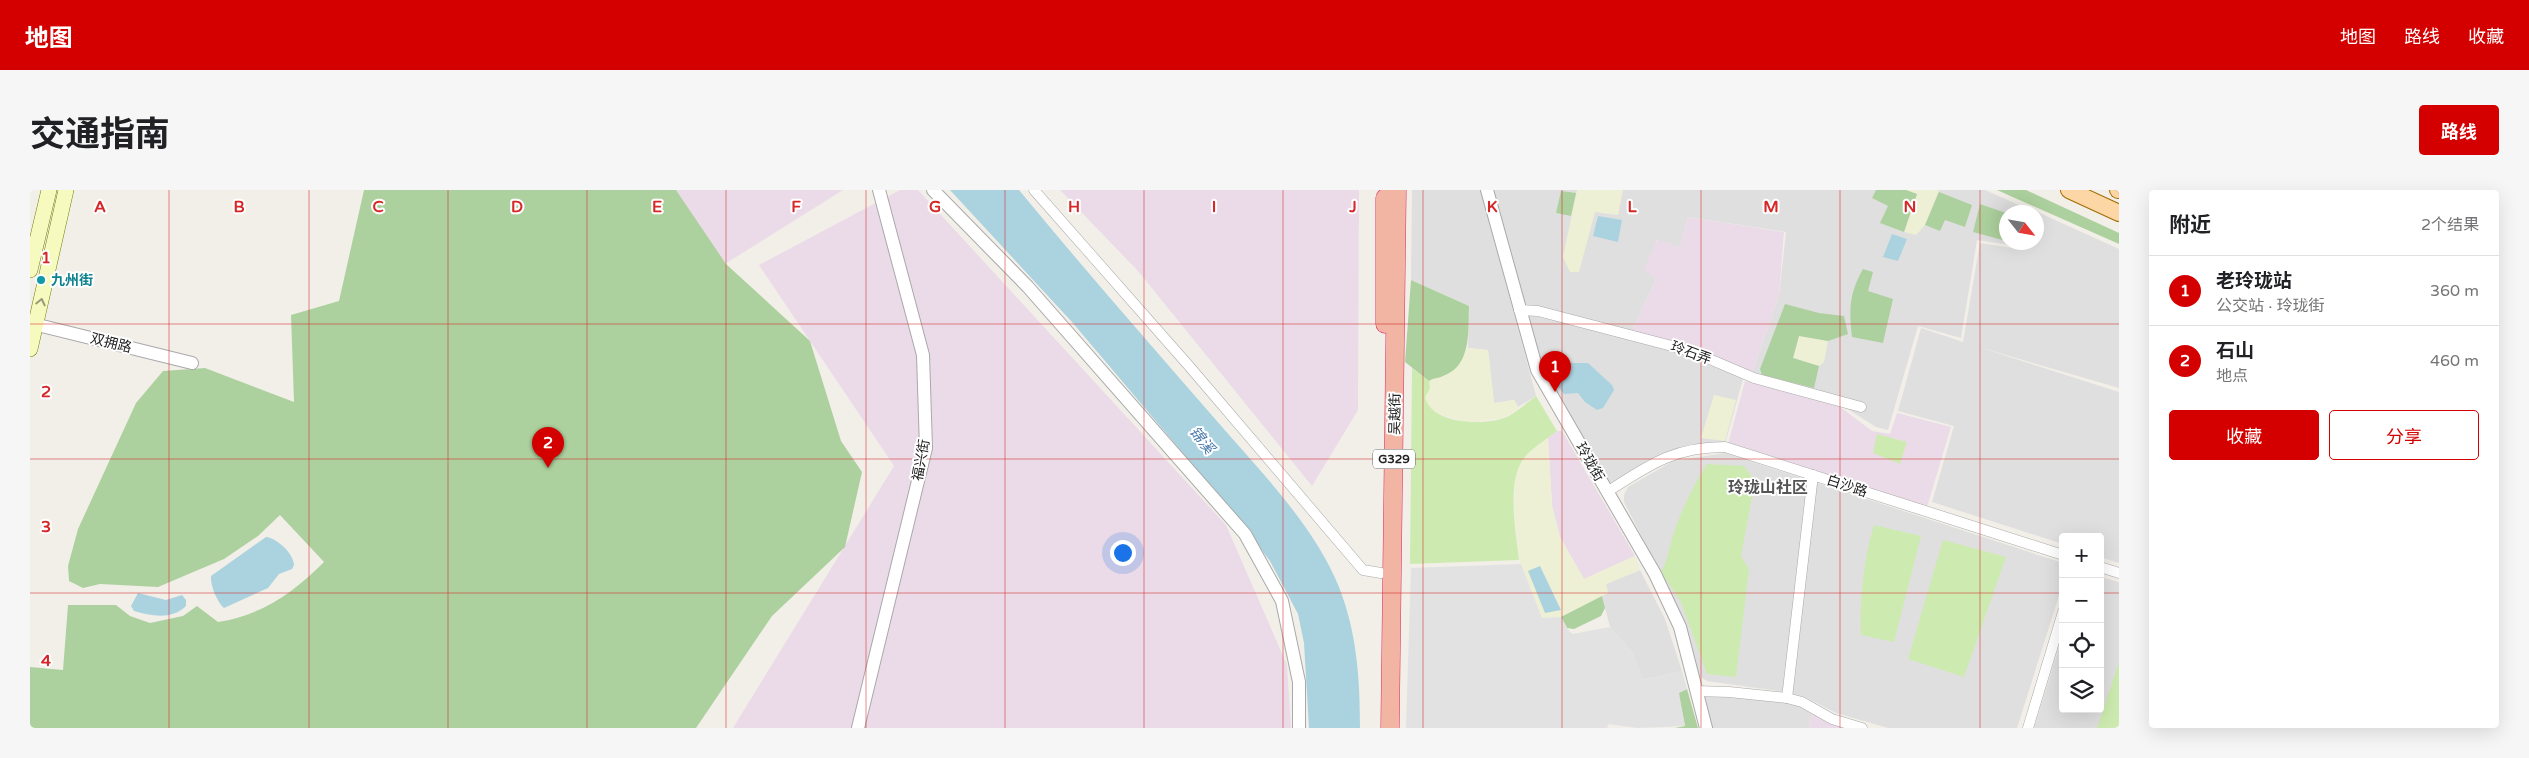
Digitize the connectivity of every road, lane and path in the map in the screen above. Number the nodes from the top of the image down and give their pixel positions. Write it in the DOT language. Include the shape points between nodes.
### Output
graph roads {
  1 [pos="49,190"];
  2 [pos="66,190"];
  3 [pos="879,190"];
  4 [pos="933,190"];
  5 [pos="1034,190"];
  6 [pos="1385,190"];
  7 [pos="1397,190"];
  8 [pos="1487,190"];
  9 [pos="2069,190"];
  10 [pos="2119,213"];
  11 [pos="30,270"];
  12 [pos="1519,310"];
  13 [pos="33,324"];
  14 [pos="30,349"];
  15 [pos="192,362"];
  16 [pos="1861,408"];
  17 [pos="1812,475"];
  18 [pos="1607,492"];
  19 [pos="2059,554"];
  20 [pos="2104,568"];
  21 [pos="2119,573"];
  22 [pos="1381,574"];
  23 [pos="2060,623"];
  24 [pos="1696,691"];
  25 [pos="1787,698"];
  26 [pos="858,728"];
  27 [pos="1299,728"];
  28 [pos="1378,728"];
  29 [pos="1390,728"];
  30 [pos="1706,728"];
  31 [pos="1862,728"];
  32 [pos="2028,728"];
  1 -- 11 [label="main road"];
  13 -- 2 [label="main road, one-way"];
  3 -- 26 [label="street, 福兴街" via="923,355 926,448"];
  4 -- 27 [label="street" via="1028,287 1245,534 1282,601 1299,682"];
  5 -- 22 [label="street" via="1363,570"];
  6 -- 22 [label="highway, 吴越街 / G329"];
  7 -- 29 [label="highway, 吴越街 / G329"];
  8 -- 12 [label="street, 玲珑街"];
  9 -- 10 [label="main road"];
  12 -- 16 [label="street, 玲石弄" via="1538,312 1693,352 1754,378"];
  12 -- 18 [label="street, 玲珑街" via="1537,370"];
  13 -- 14 [label="main road"];
  13 -- 15 [label="street, 双拥路"];
  17 -- 18 [label="street, 白沙路" via="1725,447 1701,447 1657,460"];
  17 -- 19 [label="street, 白沙路"];
  17 -- 25 [label="street"];
  18 -- 24 [label="street, 玲珑街" via="1655,574 1680,627"];
  20 -- 21 [label="street"];
  22 -- 28 [label="highway, 吴越街 / G329"];
  23 -- 32 [label="street"];
  24 -- 25 [label="street"];
  24 -- 30 [label="street, 玲珑街"];
  25 -- 31 [label="street" via="1802,702 1832,719"];
}
